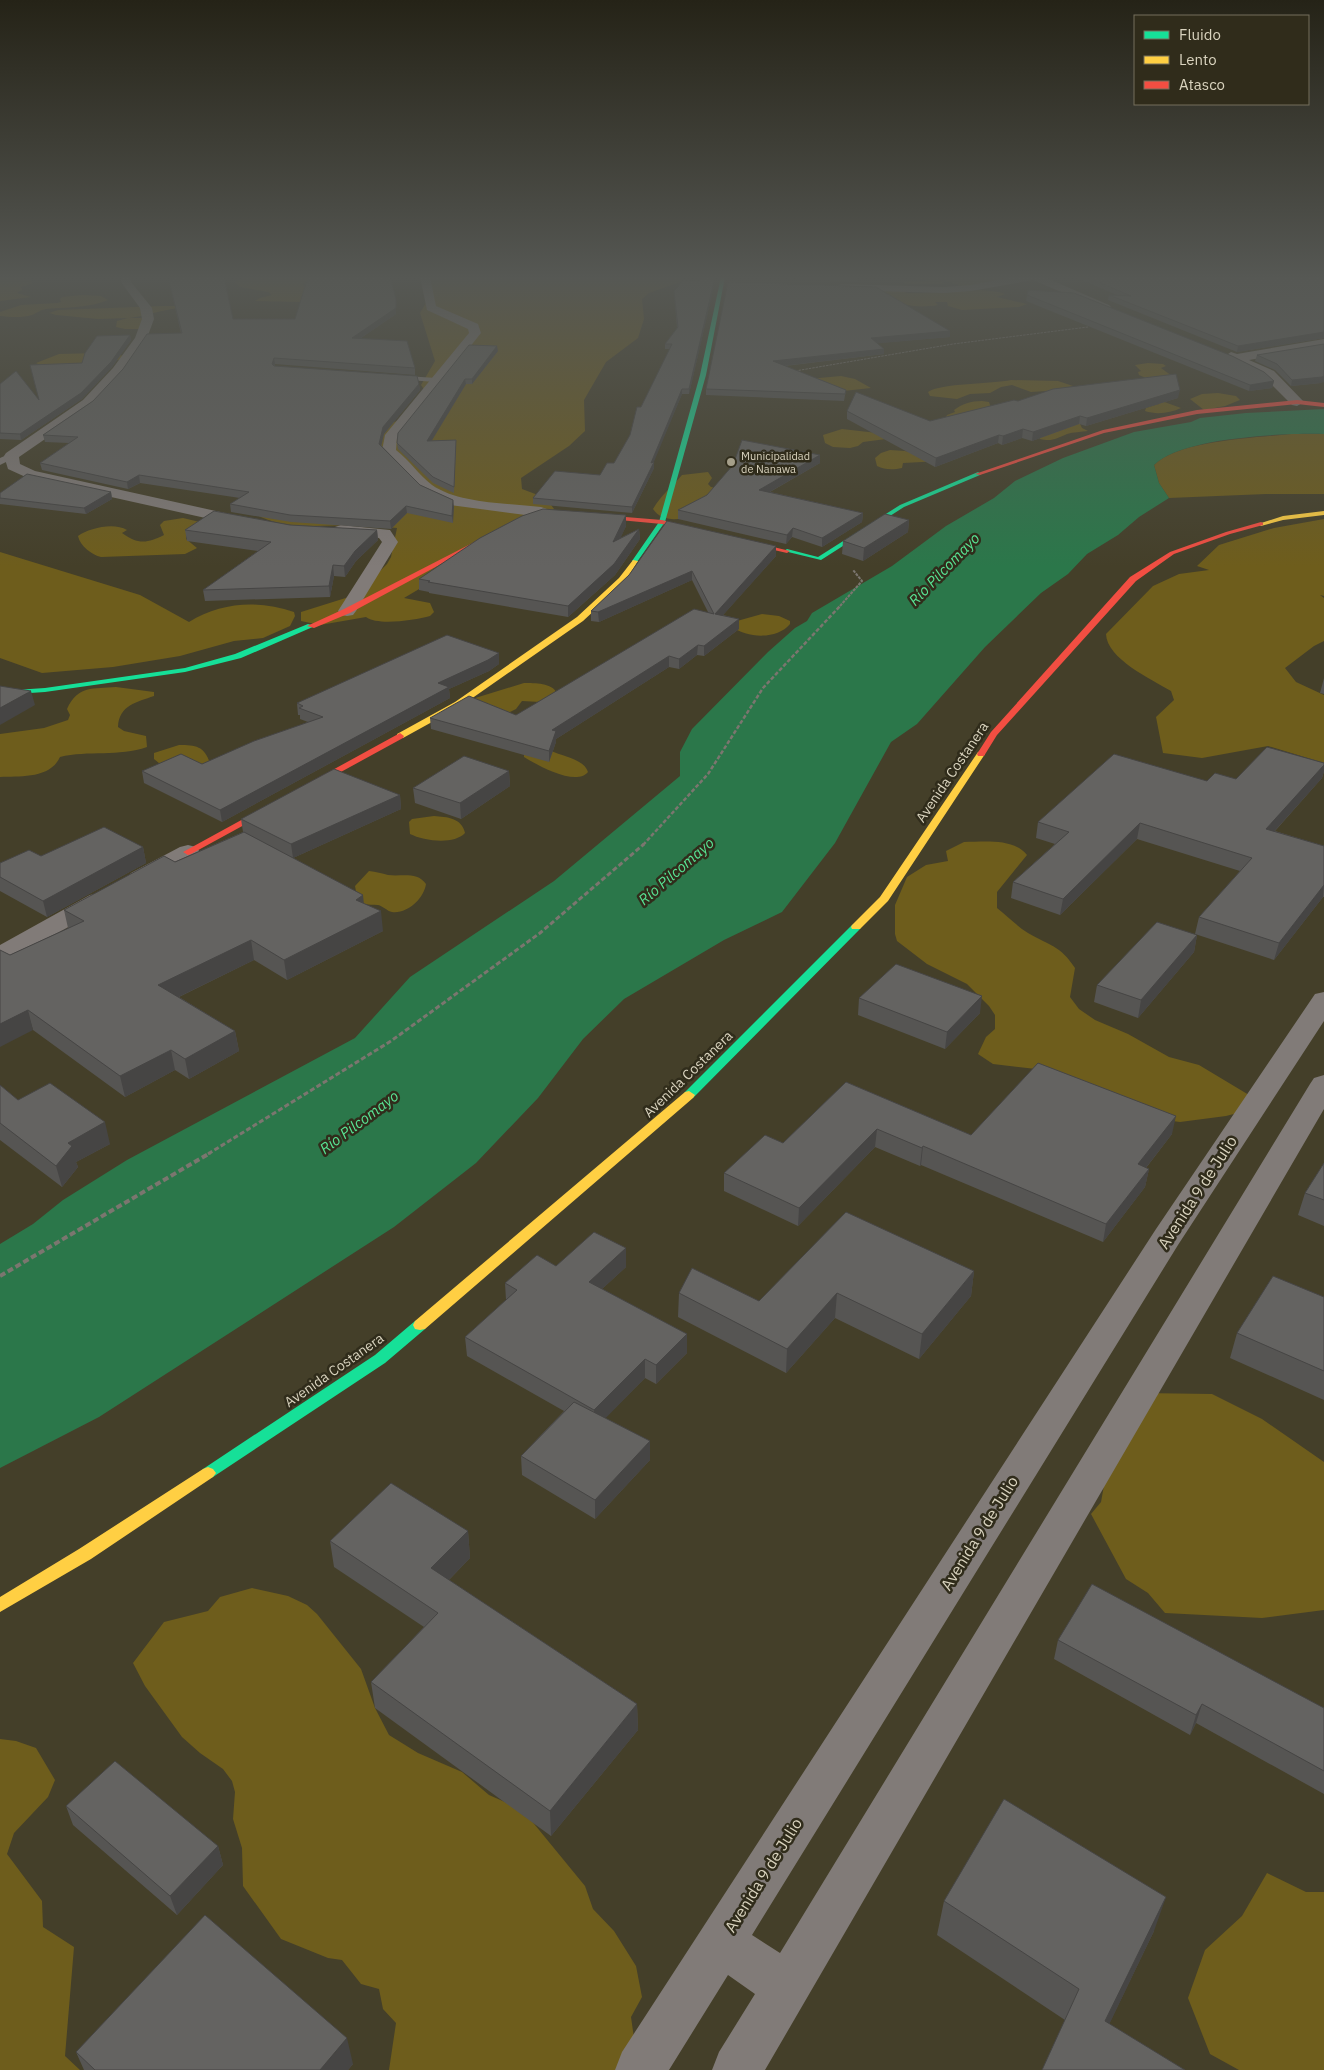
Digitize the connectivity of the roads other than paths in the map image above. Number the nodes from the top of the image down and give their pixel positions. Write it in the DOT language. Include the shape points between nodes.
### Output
graph roads {
  1 [pos="116,374"];
  2 [pos="441,374"];
  3 [pos="703,374"];
  4 [pos="1268,374"];
  5 [pos="387,376"];
  6 [pos="436,380"];
  7 [pos="1297,402"];
  8 [pos="1324,405"];
  9 [pos="5,459"];
  10 [pos="546,512"];
  11 [pos="1324,513"];
  12 [pos="578,515"];
  13 [pos="516,522"];
  14 [pos="662,522"];
  15 [pos="259,524"];
  16 [pos="330,530"];
  17 [pos="502,530"];
  18 [pos="347,611"];
  19 [pos="0,693"];
  20 [pos="188,852"];
  21 [pos="0,955"];
  22 [pos="1324,1000"];
  23 [pos="1320,1100"];
  24 [pos="0,1605"];
  25 [pos="721,1942"];
  26 [pos="787,1987"];
  27 [pos="640,2070"];
  28 [pos="737,2070"];
  1 -- 9 [label="street" via="88,403"];
  2 -- 6 [label="street"];
  3 -- 14 [label="street"];
  4 -- 7 [label="street"];
  5 -- 6 [label="lane"];
  6 -- 10 [label="street" via="390,438 389,451 427,488 456,502"];
  7 -- 8 [label="street"];
  7 -- 14 [label="street" via="1152,420 1044,450 902,506 819,559"];
  9 -- 15 [label="street" via="30,474"];
  10 -- 13 [label="street"];
  11 -- 24 [label="street, Avenida Costanera" via="1282,518 1228,533 1172,553 1133,579 994,734 884,899 677,1108 380,1359 85,1554"];
  12 -- 14 [label="street"];
  14 -- 20 [label="street" via="622,580 580,619 556,636 458,704"];
  16 -- 18 [label="street" via="384,533 390,542"];
  17 -- 18 [label="street"];
  18 -- 19 [label="street" via="238,656 185,670 45,690"];
  20 -- 21 [label="street"];
  22 -- 25 [label="street, Avenida 9 de Julio" via="1167,1237"];
  23 -- 26 [label="street"];
  25 -- 26 [label="street"];
  25 -- 27 [label="street, Avenida 9 de Julio"];
  26 -- 28 [label="street"];
}
